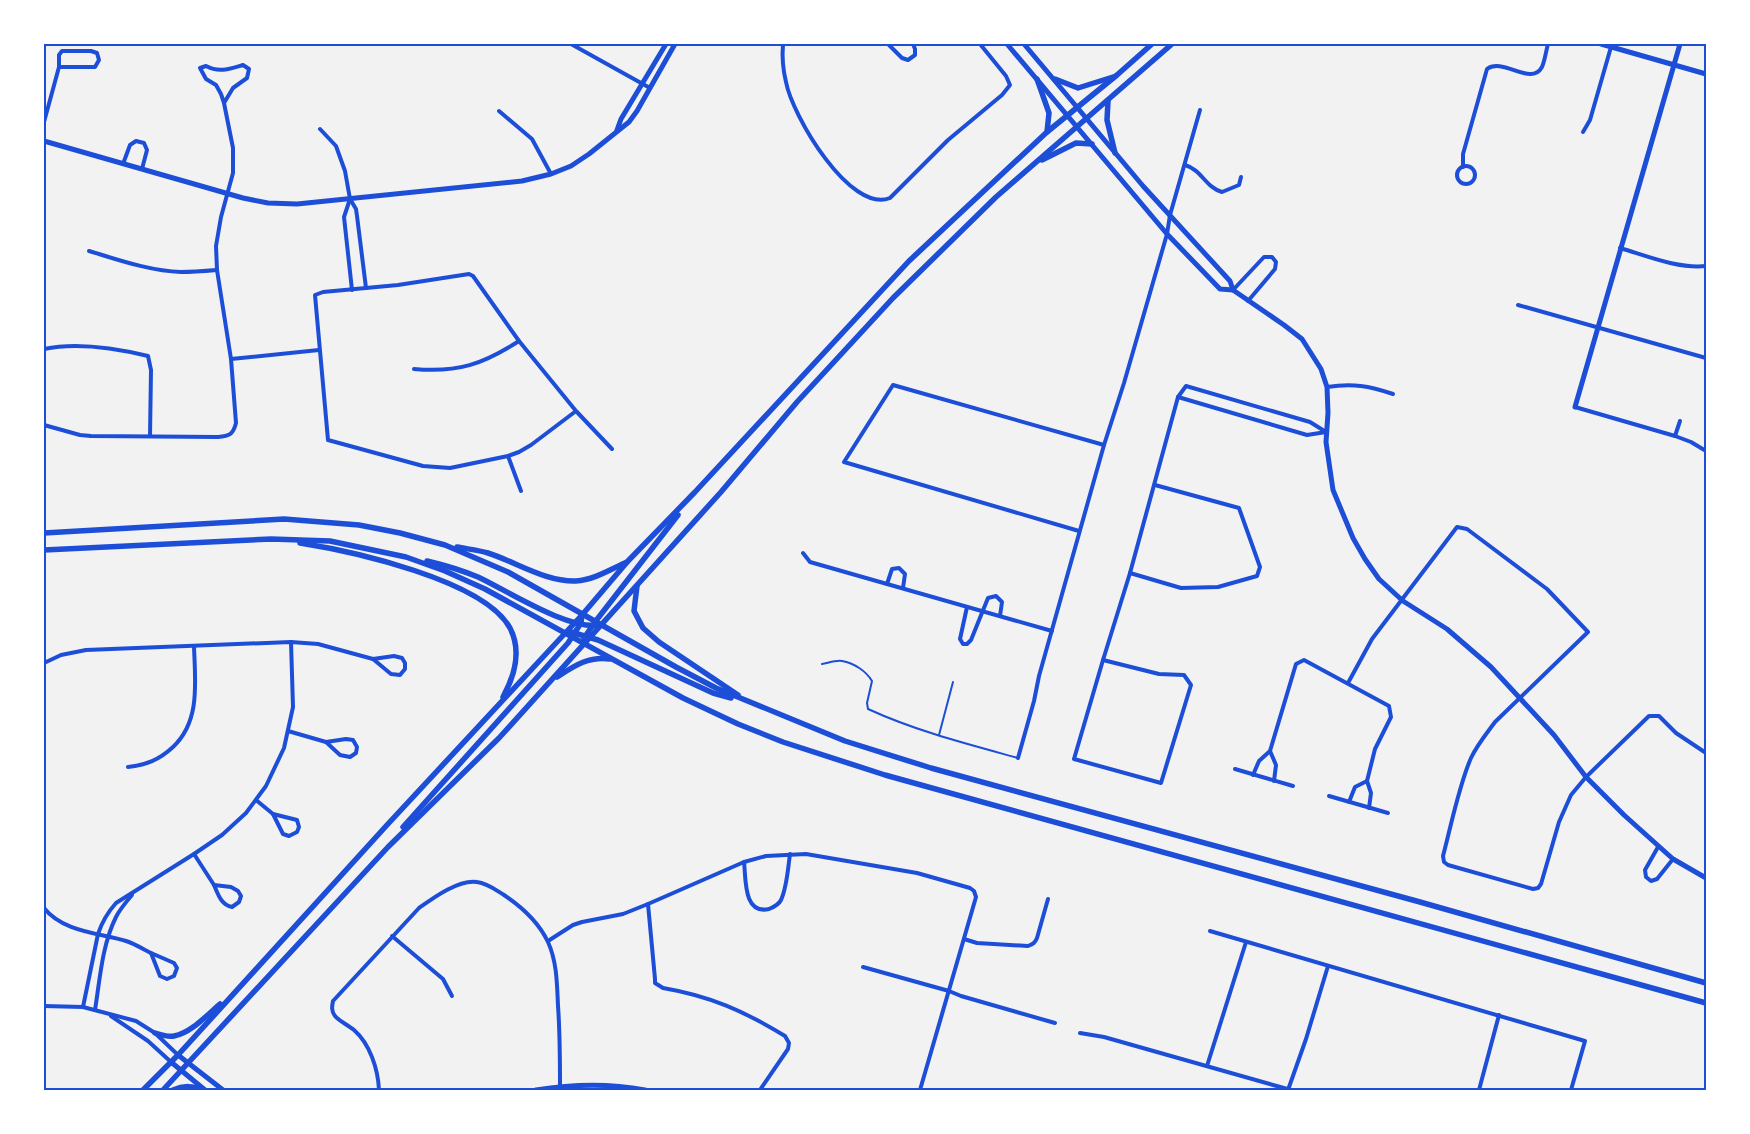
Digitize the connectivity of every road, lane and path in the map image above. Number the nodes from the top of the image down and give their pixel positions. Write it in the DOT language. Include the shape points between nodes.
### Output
graph roads {
  1 [pos="429,44"];
  2 [pos="437,44"];
  3 [pos="570,44"];
  4 [pos="666,44"];
  5 [pos="675,44"];
  6 [pos="783,44"];
  7 [pos="888,44"];
  8 [pos="913,44"];
  9 [pos="980,44"];
  10 [pos="1007,44"];
  11 [pos="1024,44"];
  12 [pos="1152,44"];
  13 [pos="1172,44"];
  14 [pos="1548,44"];
  15 [pos="1600,44"];
  16 [pos="1680,44"];
  17 [pos="1611,47"];
  18 [pos="1674,66"];
  19 [pos="59,67"];
  20 [pos="1706,74"];
  21 [pos="1118,75"];
  22 [pos="1037,79"];
  23 [pos="1055,79"];
  24 [pos="642,85"];
  25 [pos="650,88"];
  26 [pos="1108,100"];
  27 [pos="224,103"];
  28 [pos="1078,108"];
  29 [pos="1200,110"];
  30 [pos="499,111"];
  31 [pos="1069,116"];
  32 [pos="1086,118"];
  33 [pos="44,122"];
  34 [pos="1077,126"];
  35 [pos="320,128"];
  36 [pos="617,130"];
  37 [pos="1047,132"];
  38 [pos="1583,132"];
  39 [pos="44,141"];
  40 [pos="1092,144"];
  41 [pos="1115,153"];
  42 [pos="123,164"];
  43 [pos="1184,164"];
  44 [pos="1032,166"];
  45 [pos="1463,167"];
  46 [pos="142,169"];
  47 [pos="551,174"];
  48 [pos="1241,177"];
  49 [pos="227,194"];
  50 [pos="350,199"];
  51 [pos="1170,214"];
  52 [pos="1167,234"];
  53 [pos="1620,248"];
  54 [pos="88,251"];
  55 [pos="1706,266"];
  56 [pos="217,270"];
  57 [pos="366,288"];
  58 [pos="352,290"];
  59 [pos="1233,290"];
  60 [pos="1248,301"];
  61 [pos="1518,305"];
  62 [pos="1597,327"];
  63 [pos="519,341"];
  64 [pos="44,350"];
  65 [pos="319,350"];
  66 [pos="1706,358"];
  67 [pos="231,359"];
  68 [pos="414,369"];
  69 [pos="1327,387"];
  70 [pos="1393,394"];
  71 [pos="1178,397"];
  72 [pos="1575,407"];
  73 [pos="576,411"];
  74 [pos="1680,421"];
  75 [pos="44,425"];
  76 [pos="1326,432"];
  77 [pos="150,436"];
  78 [pos="1675,436"];
  79 [pos="1104,445"];
  80 [pos="612,449"];
  81 [pos="1706,451"];
  82 [pos="508,456"];
  83 [pos="1155,484"];
  84 [pos="521,491"];
  85 [pos="695,492"];
  86 [pos="1079,532"];
  87 [pos="44,533"];
  88 [pos="271,539"];
  89 [pos="445,545"];
  90 [pos="44,550"];
  91 [pos="803,553"];
  92 [pos="406,557"];
  93 [pos="628,561"];
  94 [pos="1130,573"];
  95 [pos="888,584"];
  96 [pos="637,586"];
  97 [pos="903,588"];
  98 [pos="1402,601"];
  99 [pos="967,607"];
  100 [pos="982,611"];
  101 [pos="582,615"];
  102 [pos="1000,616"];
  103 [pos="578,623"];
  104 [pos="593,624"];
  105 [pos="601,625"];
  106 [pos="1052,631"];
  107 [pos="565,633"];
  108 [pos="574,635"];
  109 [pos="587,636"];
  110 [pos="291,642"];
  111 [pos="584,643"];
  112 [pos="194,646"];
  113 [pos="373,659"];
  114 [pos="614,660"];
  115 [pos="1103,660"];
  116 [pos="44,663"];
  117 [pos="822,664"];
  118 [pos="551,681"];
  119 [pos="953,682"];
  120 [pos="1348,683"];
  121 [pos="1521,697"];
  122 [pos="748,702"];
  123 [pos="497,706"];
  124 [pos="288,731"];
  125 [pos="939,736"];
  126 [pos="326,742"];
  127 [pos="1270,750"];
  128 [pos="1706,753"];
  129 [pos="1018,758"];
  130 [pos="128,767"];
  131 [pos="1235,769"];
  132 [pos="1253,774"];
  133 [pos="1586,778"];
  134 [pos="1274,781"];
  135 [pos="1366,781"];
  136 [pos="1293,786"];
  137 [pos="1329,796"];
  138 [pos="256,800"];
  139 [pos="1349,802"];
  140 [pos="1370,808"];
  141 [pos="1388,813"];
  142 [pos="273,814"];
  143 [pos="388,847"];
  144 [pos="1658,847"];
  145 [pos="194,854"];
  146 [pos="790,854"];
  147 [pos="1673,859"];
  148 [pos="744,862"];
  149 [pos="1706,878"];
  150 [pos="214,885"];
  151 [pos="133,893"];
  152 [pos="1048,899"];
  153 [pos="648,904"];
  154 [pos="44,908"];
  155 [pos="1210,931"];
  156 [pos="98,934"];
  157 [pos="392,936"];
  158 [pos="109,937"];
  159 [pos="964,939"];
  160 [pos="548,941"];
  161 [pos="1246,942"];
  162 [pos="151,953"];
  163 [pos="1328,966"];
  164 [pos="863,967"];
  165 [pos="1706,983"];
  166 [pos="949,991"];
  167 [pos="233,994"];
  168 [pos="452,996"];
  169 [pos="1706,1003"];
  170 [pos="44,1006"];
  171 [pos="83,1007"];
  172 [pos="95,1010"];
  173 [pos="107,1013"];
  174 [pos="1500,1015"];
  175 [pos="1055,1023"];
  176 [pos="155,1032"];
  177 [pos="1080,1032"];
  178 [pos="178,1055"];
  179 [pos="171,1062"];
  180 [pos="188,1063"];
  181 [pos="1207,1066"];
  182 [pos="181,1070"];
  183 [pos="560,1086"];
  184 [pos="143,1090"];
  185 [pos="163,1090"];
  186 [pos="173,1090"];
  187 [pos="204,1090"];
  188 [pos="223,1090"];
  189 [pos="379,1090"];
  190 [pos="536,1090"];
  191 [pos="645,1090"];
  192 [pos="760,1090"];
  193 [pos="888,1090"];
  194 [pos="895,1090"];
  195 [pos="920,1090"];
  196 [pos="1289,1090"];
  197 [pos="1479,1090"];
  198 [pos="1571,1090"];
  1 -- 2 [label="street"];
  3 -- 24 [label="street"];
  4 -- 24 [label="street"];
  5 -- 25 [label="street"];
  6 -- 9 [label="street" via="786,82 796,112 820,151 836,174 852,187 882,201 890,198 1010,85"];
  7 -- 8 [label="street" via="908,60 915,55"];
  10 -- 22 [label="street"];
  11 -- 23 [label="street"];
  12 -- 21 [label="main road"];
  13 -- 26 [label="main road"];
  14 -- 45 [label="street" via="1542,66 1535,73 1496,66 1487,70 1463,154"];
  15 -- 17 [label="street"];
  16 -- 18 [label="street"];
  17 -- 18 [label="street"];
  17 -- 38 [label="street" via="1590,120"];
  18 -- 20 [label="street"];
  18 -- 53 [label="street"];
  19 -- 19 [label="street" via="95,67 99,60 97,53 91,51 62,51"];
  19 -- 33 [label="street"];
  21 -- 23 [label="main road" via="1078,88"];
  21 -- 28 [label="main road"];
  22 -- 31 [label="street"];
  22 -- 37 [label="main road" via="1049,113"];
  23 -- 28 [label="street"];
  24 -- 25 [label="street"];
  24 -- 36 [label="street"];
  25 -- 36 [label="street" via="629,122"];
  26 -- 32 [label="main road"];
  26 -- 41 [label="main road" via="1107,120"];
  27 -- 27 [label="street" via="233,88 248,78 249,69 243,65 226,70 200,68 206,79 216,85"];
  27 -- 49 [label="street" via="233,148 233,173"];
  28 -- 31 [label="main road"];
  28 -- 32 [label="street"];
  29 -- 43 [label="street"];
  30 -- 47 [label="street" via="532,139"];
  31 -- 34 [label="street"];
  31 -- 37 [label="main road"];
  32 -- 34 [label="main road"];
  32 -- 41 [label="street"];
  34 -- 40 [label="street"];
  34 -- 44 [label="main road"];
  35 -- 50 [label="street" via="336,146"];
  36 -- 47 [label="street" via="580,160"];
  37 -- 85 [label="main road" via="909,261"];
  39 -- 42 [label="street"];
  40 -- 44 [label="main road" via="1076,143"];
  40 -- 52 [label="street"];
  41 -- 51 [label="street"];
  42 -- 46 [label="street"];
  42 -- 46 [label="street" via="130,145 136,141 144,143 147,150"];
  43 -- 48 [label="street" via="1194,168 1214,190 1222,192 1238,185"];
  43 -- 51 [label="street"];
  44 -- 96 [label="main road" via="867,325"];
  45 -- 45 [label="street" via="1471,168 1474,173 1468,184 1459,181 1457,176"];
  46 -- 49 [label="street"];
  47 -- 50 [label="street" via="522,181"];
  49 -- 50 [label="street" via="281,204"];
  49 -- 56 [label="street" via="220,217"];
  50 -- 57 [label="street" via="356,209"];
  50 -- 58 [label="street" via="344,217"];
  51 -- 52 [label="street"];
  51 -- 59 [label="street" via="1230,281"];
  52 -- 59 [label="street" via="1220,289"];
  52 -- 79 [label="street"];
  53 -- 55 [label="street" via="1680,264"];
  53 -- 62 [label="street"];
  54 -- 56 [label="street" via="165,271"];
  56 -- 67 [label="street"];
  57 -- 58 [label="street"];
  57 -- 63 [label="street" via="469,274"];
  58 -- 65 [label="street" via="314,295"];
  59 -- 60 [label="street"];
  59 -- 60 [label="street" via="1264,257 1272,257 1276,262 1275,268"];
  60 -- 69 [label="street" via="1302,340 1321,370"];
  61 -- 62 [label="street"];
  62 -- 66 [label="street"];
  62 -- 72 [label="street"];
  63 -- 68 [label="street" via="488,359 459,368"];
  63 -- 73 [label="street"];
  64 -- 77 [label="street" via="78,346 148,356 151,370"];
  65 -- 67 [label="street"];
  65 -- 82 [label="street" via="328,440 432,468 450,468"];
  67 -- 77 [label="street" via="234,432 218,437"];
  69 -- 70 [label="street" via="1347,384 1370,386"];
  69 -- 76 [label="street"];
  71 -- 76 [label="street" via="1308,436"];
  71 -- 76 [label="street" via="1186,386 1310,422"];
  71 -- 83 [label="street"];
  72 -- 78 [label="street"];
  73 -- 80 [label="street"];
  73 -- 82 [label="street" via="532,445"];
  74 -- 78 [label="street"];
  75 -- 77 [label="street" via="80,435"];
  76 -- 98 [label="street" via="1333,490 1352,538 1379,579"];
  78 -- 81 [label="street"];
  79 -- 86 [label="street"];
  79 -- 86 [label="street" via="893,384 844,462"];
  82 -- 84 [label="street"];
  83 -- 94 [label="street"];
  83 -- 94 [label="street" via="1238,508 1260,567 1257,576 1218,587 1181,588"];
  85 -- 93 [label="main road"];
  85 -- 104 [label="main road"];
  86 -- 106 [label="street"];
  87 -- 89 [label="main road" via="284,519 359,525"];
  88 -- 90 [label="main road"];
  88 -- 92 [label="main road" via="330,541"];
  88 -- 123 [label="main road" via="344,551 403,567 446,583 487,605 510,628 516,648 515,670"];
  89 -- 93 [label="main road" via="486,552 563,580 588,579"];
  89 -- 101 [label="main road" via="508,572"];
  91 -- 95 [label="street" via="810,562"];
  92 -- 103 [label="main road" via="444,565 477,577 545,611"];
  92 -- 107 [label="main road" via="485,589"];
  93 -- 101 [label="main road"];
  94 -- 115 [label="street"];
  95 -- 97 [label="street"];
  95 -- 97 [label="street" via="892,569 899,568 905,574"];
  96 -- 105 [label="main road"];
  96 -- 122 [label="main road" via="634,611 643,628"];
  97 -- 99 [label="street"];
  98 -- 120 [label="street" via="1372,639"];
  98 -- 121 [label="street" via="1447,629"];
  98 -- 121 [label="street" via="1457,528 1467,529 1547,589 1588,632"];
  99 -- 100 [label="street"];
  99 -- 100 [label="street" via="960,639 963,644 972,640"];
  100 -- 102 [label="street"];
  100 -- 102 [label="street" via="988,598 996,596 1002,602"];
  101 -- 103 [label="main road"];
  101 -- 104 [label="main road"];
  102 -- 106 [label="street"];
  103 -- 104 [label="main road"];
  103 -- 107 [label="main road"];
  103 -- 108 [label="main road"];
  104 -- 105 [label="main road"];
  104 -- 109 [label="main road"];
  105 -- 109 [label="main road"];
  105 -- 122 [label="main road"];
  106 -- 129 [label="street"];
  107 -- 108 [label="main road"];
  107 -- 123 [label="main road"];
  108 -- 109 [label="main road"];
  108 -- 111 [label="main road"];
  108 -- 143 [label="main road"];
  109 -- 111 [label="main road"];
  109 -- 122 [label="main road" via="706,690"];
  110 -- 112 [label="street"];
  110 -- 113 [label="street" via="318,644"];
  110 -- 124 [label="street" via="293,695"];
  111 -- 114 [label="main road"];
  111 -- 118 [label="main road"];
  112 -- 116 [label="street" via="86,650 61,655"];
  112 -- 130 [label="street" via="194,702 192,718 184,733 171,749 153,762"];
  113 -- 113 [label="street" via="391,674 400,675 405,669 404,660 399,657"];
  114 -- 118 [label="main road" via="592,658 576,664"];
  114 -- 169 [label="main road" via="682,698 738,724 820,755"];
  115 -- 115 [label="street" via="1074,759 1161,783 1191,685 1184,676 1159,674"];
  117 -- 125 [label="lane" via="841,660 859,668 872,681 868,708 889,719"];
  118 -- 143 [label="main road" via="499,738"];
  119 -- 125 [label="lane"];
  120 -- 127 [label="street" via="1304,660 1296,664"];
  120 -- 135 [label="street" via="1389,706 1391,716 1375,749"];
  121 -- 133 [label="street" via="1554,734"];
  121 -- 133 [label="street" via="1495,722 1471,759 1444,862 1448,866 1538,888 1564,810"];
  122 -- 165 [label="main road" via="899,759"];
  123 -- 167 [label="main road"];
  124 -- 126 [label="street"];
  124 -- 138 [label="street" via="274,772"];
  125 -- 129 [label="lane"];
  126 -- 126 [label="street" via="345,757 352,756 357,750 355,742 350,739"];
  127 -- 132 [label="street" via="1259,761"];
  127 -- 134 [label="street" via="1276,766"];
  128 -- 133 [label="street" via="1676,733 1659,716 1648,716"];
  131 -- 132 [label="street"];
  132 -- 134 [label="street"];
  133 -- 144 [label="street"];
  134 -- 136 [label="street"];
  135 -- 139 [label="street" via="1355,787"];
  135 -- 140 [label="street" via="1371,793"];
  137 -- 139 [label="street"];
  138 -- 142 [label="street"];
  138 -- 145 [label="street" via="235,824"];
  139 -- 140 [label="street"];
  140 -- 141 [label="street"];
  142 -- 142 [label="street" via="283,834 289,836 297,832 297,820"];
  143 -- 180 [label="main road"];
  144 -- 147 [label="street"];
  144 -- 147 [label="street" via="1645,870 1648,879 1657,878"];
  145 -- 150 [label="street"];
  145 -- 151 [label="street"];
  146 -- 148 [label="street"];
  146 -- 148 [label="street" via="782,899 770,908 757,908 748,899"];
  146 -- 159 [label="street" via="917,873 973,889 976,897"];
  147 -- 149 [label="street"];
  148 -- 153 [label="street"];
  150 -- 150 [label="street" via="226,905 232,907 239,902 238,891"];
  151 -- 156 [label="street" via="108,912"];
  151 -- 158 [label="street" via="117,915"];
  152 -- 159 [label="street" via="1032,945"];
  153 -- 160 [label="street" via="614,916 572,925"];
  153 -- 192 [label="street" via="658,985 734,1008 787,1039 788,1049"];
  154 -- 156 [label="street" via="65,924"];
  155 -- 161 [label="street"];
  156 -- 158 [label="street"];
  156 -- 171 [label="street"];
  157 -- 160 [label="street" via="435,896 472,882 485,884 510,899 527,913"];
  157 -- 168 [label="street" via="443,979"];
  157 -- 189 [label="street" via="333,1001 332,1007 336,1018 356,1032 367,1047 374,1062"];
  158 -- 162 [label="street"];
  158 -- 172 [label="street"];
  159 -- 166 [label="street"];
  160 -- 183 [label="street" via="557,977"];
  161 -- 163 [label="street"];
  161 -- 181 [label="street"];
  162 -- 162 [label="street" via="160,976 167,979 174,976 177,968 174,963"];
  163 -- 174 [label="street"];
  163 -- 196 [label="street"];
  164 -- 166 [label="street"];
  166 -- 175 [label="street"];
  166 -- 195 [label="street"];
  167 -- 176 [label="main road" via="180,1034 165,1036"];
  167 -- 178 [label="main road"];
  170 -- 171 [label="street"];
  171 -- 172 [label="street"];
  172 -- 173 [label="street"];
  173 -- 176 [label="street" via="136,1021"];
  173 -- 179 [label="street" via="148,1041"];
  174 -- 197 [label="street"];
  174 -- 198 [label="street" via="1585,1041"];
  176 -- 178 [label="street"];
  177 -- 181 [label="street"];
  178 -- 179 [label="main road"];
  178 -- 180 [label="street"];
  179 -- 182 [label="street"];
  179 -- 184 [label="main road"];
  180 -- 182 [label="main road"];
  180 -- 188 [label="street"];
  181 -- 196 [label="street"];
  182 -- 185 [label="main road"];
  182 -- 187 [label="street"];
  183 -- 190 [label="street"];
  183 -- 191 [label="street" via="594,1085"];
  186 -- 187 [label="main road" via="186,1086"];
  193 -- 194 [label="street"];
}
